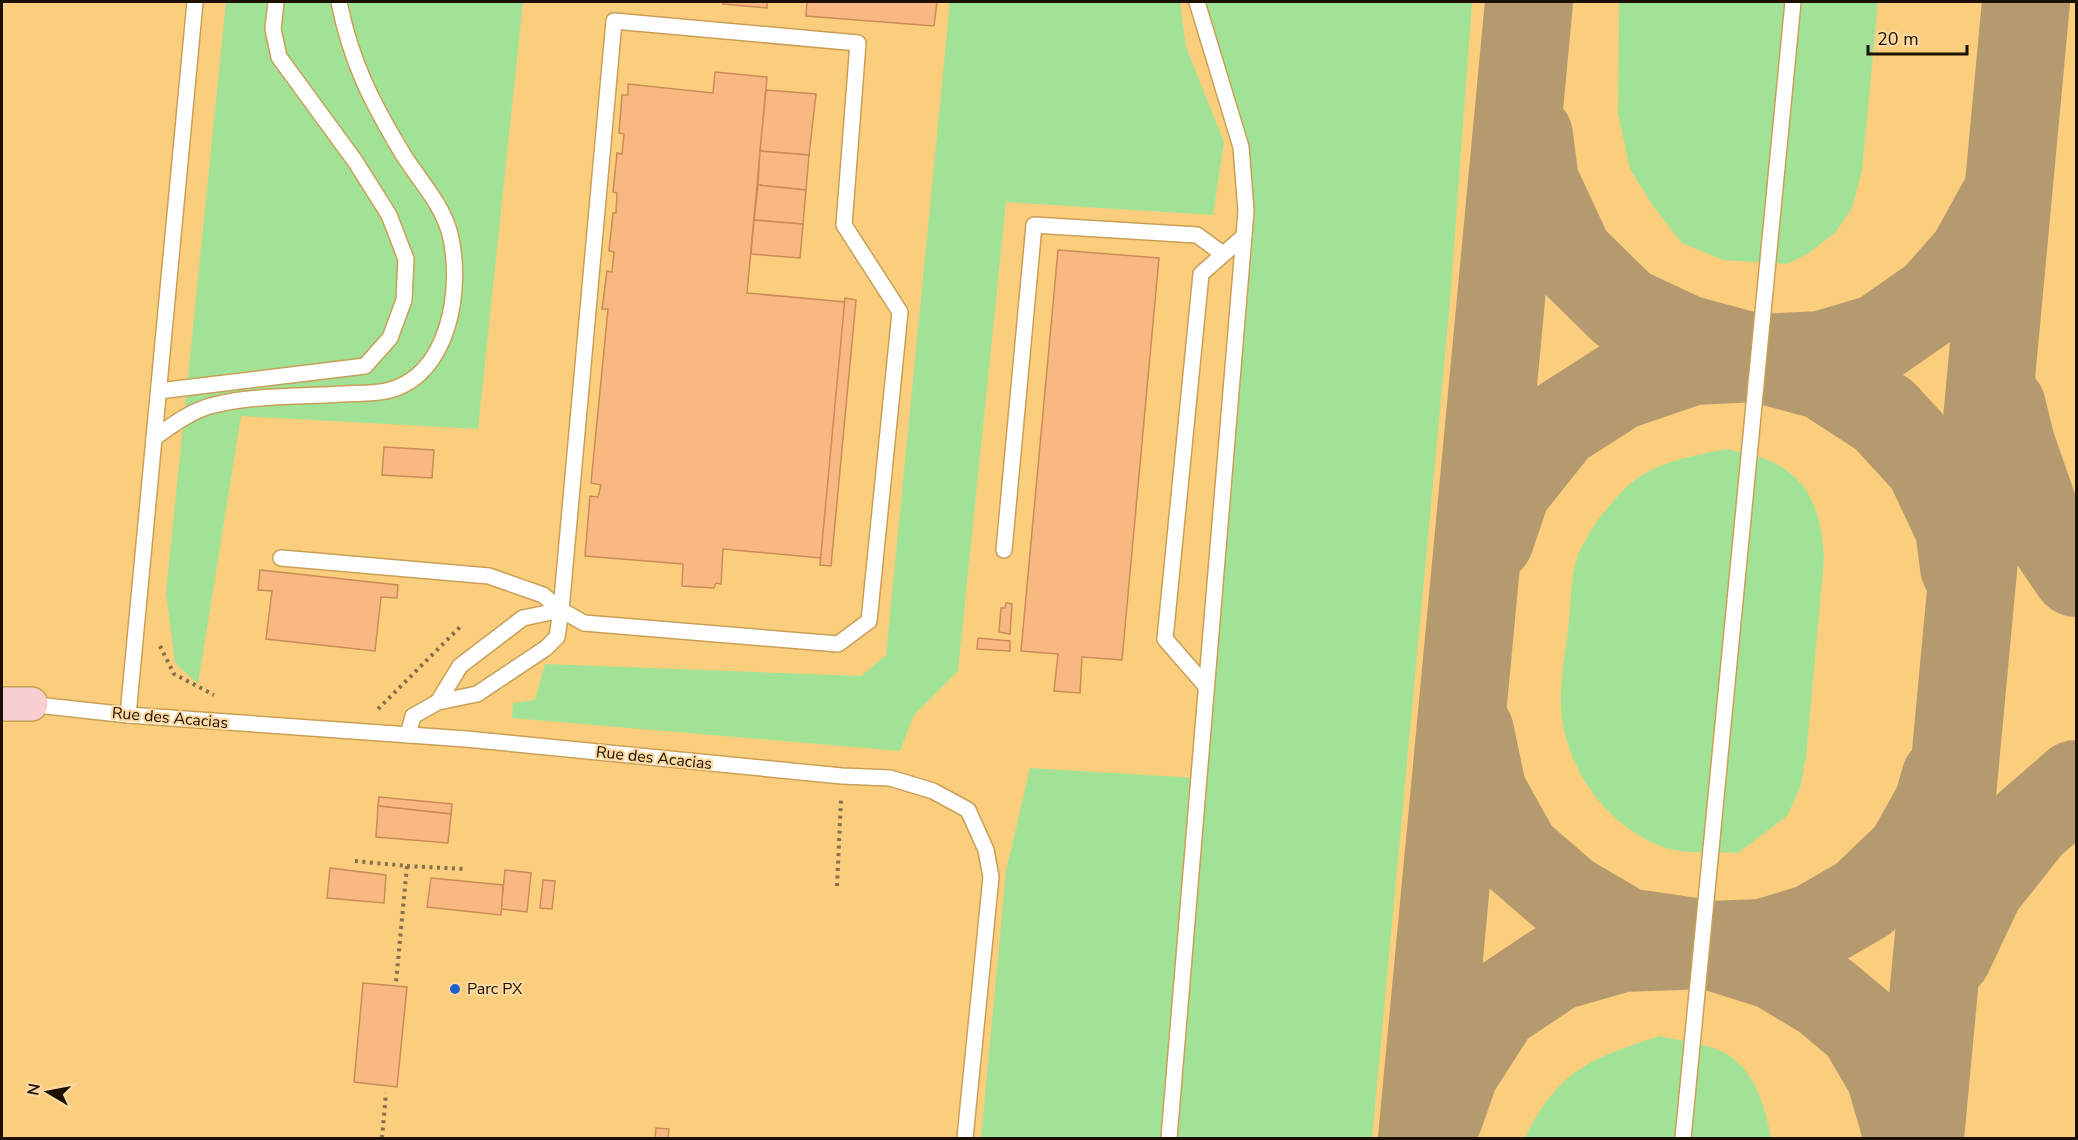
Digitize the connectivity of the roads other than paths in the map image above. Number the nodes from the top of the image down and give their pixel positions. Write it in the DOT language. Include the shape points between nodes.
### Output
graph roads {
  1 [pos="195,2"];
  2 [pos="276,2"];
  3 [pos="339,2"];
  4 [pos="1197,2"];
  5 [pos="1793,2"];
  6 [pos="1244,236"];
  7 [pos="1223,254"];
  8 [pos="159,391"];
  9 [pos="154,438"];
  10 [pos="1004,550"];
  11 [pos="281,558"];
  12 [pos="561,610"];
  13 [pos="1206,686"];
  14 [pos="12,702"];
  15 [pos="438,702"];
  16 [pos="128,715"];
  17 [pos="408,735"];
  18 [pos="965,1138"];
  19 [pos="1168,1138"];
  20 [pos="1683,1138"];
  1 -- 8 [label="lane"];
  2 -- 8 [label="lane" via="273,29 279,57 389,215 406,259 404,300 390,339 364,366"];
  3 -- 9 [label="lane" via="358,73 404,156 437,205 449,234 454,295 447,326 419,376 387,391 212,405 175,422"];
  4 -- 6 [label="lane" via="1241,147"];
  5 -- 20 [label="lane"];
  6 -- 7 [label="lane"];
  6 -- 13 [label="lane"];
  7 -- 10 [label="lane" via="1197,236 1034,225"];
  7 -- 13 [label="lane" via="1201,274 1165,639"];
  8 -- 9 [label="lane"];
  9 -- 16 [label="lane"];
  11 -- 12 [label="lane" via="489,576 543,595"];
  12 -- 12 [label="lane" via="614,21 858,43 844,225 900,312 869,621 838,644 584,623"];
  12 -- 15 [label="lane" via="523,618 460,666"];
  12 -- 15 [label="lane" via="557,637 546,648 477,694"];
  13 -- 19 [label="lane"];
  14 -- 16 [label="lane, Rue des Acacias"];
  15 -- 17 [label="lane" via="413,716"];
  16 -- 17 [label="lane, Rue des Acacias"];
  17 -- 18 [label="lane, Rue des Acacias" via="890,778 933,791 968,810 986,850 990,877"];
}
